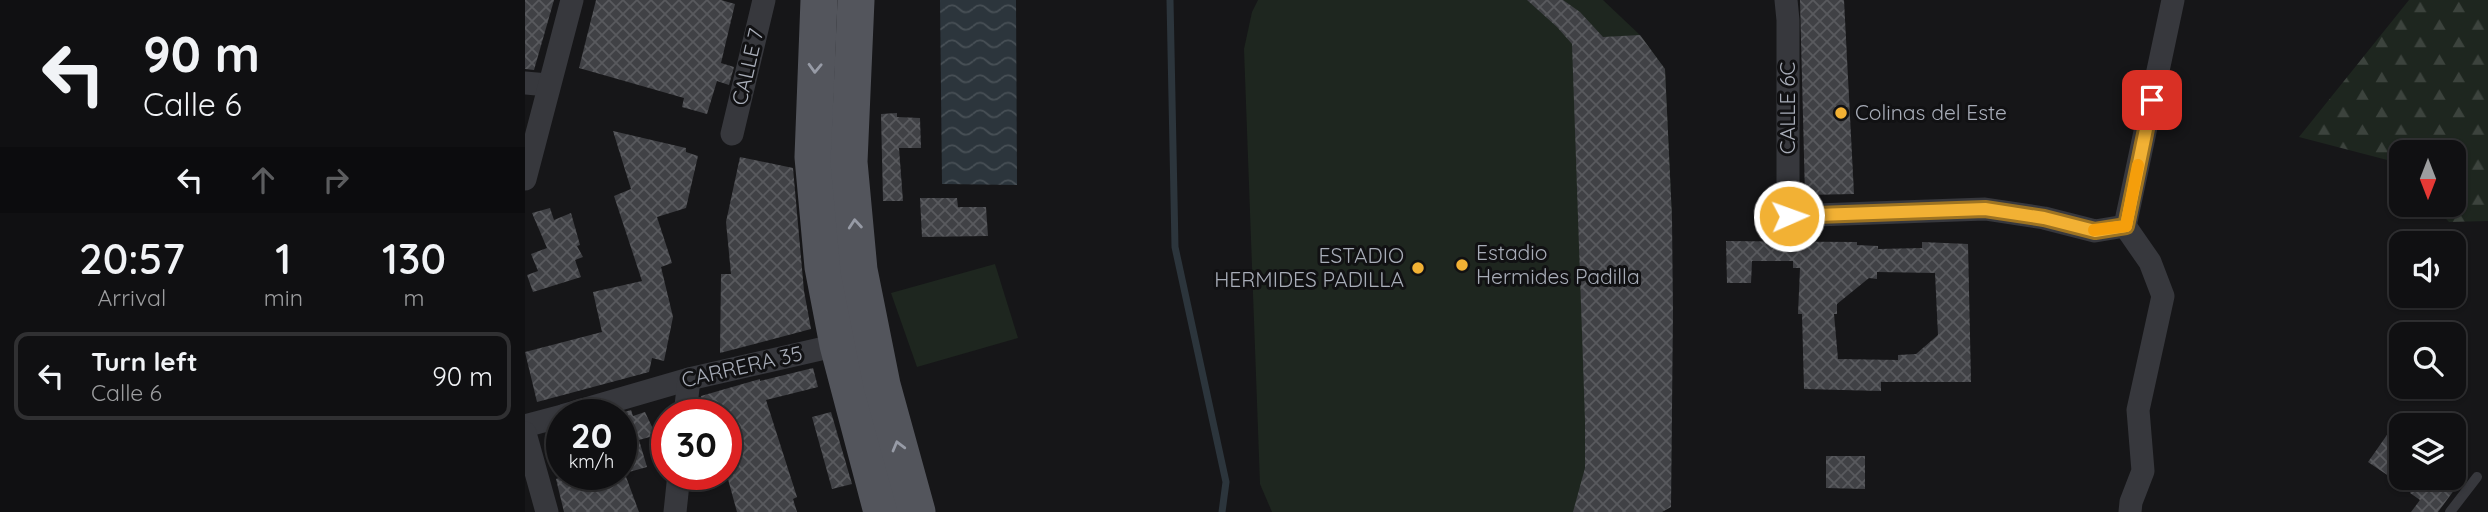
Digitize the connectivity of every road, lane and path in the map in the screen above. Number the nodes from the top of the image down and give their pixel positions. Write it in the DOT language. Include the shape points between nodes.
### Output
graph roads {
  1 [pos="572,0"];
  2 [pos="764,0"];
  3 [pos="819,0"];
  4 [pos="856,0"];
  5 [pos="1786,0"];
  6 [pos="2173,0"];
  7 [pos="525,83"];
  8 [pos="548,85"];
  9 [pos="732,134"];
  10 [pos="525,179"];
  11 [pos="2126,226"];
  12 [pos="838,345"];
  13 [pos="689,379"];
  14 [pos="619,399"];
  15 [pos="687,399"];
  16 [pos="546,420"];
  17 [pos="525,426"];
  18 [pos="525,433"];
  19 [pos="2477,477"];
  20 [pos="677,490"];
  21 [pos="547,512"];
  22 [pos="675,512"];
  23 [pos="882,512"];
  24 [pos="917,512"];
  25 [pos="2130,512"];
  26 [pos="2450,512"];
  1 -- 8 [label="street"];
  2 -- 9 [label="street, CALLE 7"];
  3 -- 12 [label="main road, one-way" via="813,157 823,267"];
  24 -- 4 [label="main road, one-way" via="882,384 859,270 849,162"];
  5 -- 11 [label="street, CALLE 6C" via="1789,216 1985,209 2095,231"];
  6 -- 11 [label="street"];
  7 -- 8 [label="street"];
  8 -- 10 [label="street"];
  11 -- 25 [label="street" via="2150,262 2163,296 2138,410 2143,471"];
  12 -- 13 [label="street, CARRERA 35"];
  12 -- 23 [label="main road"];
  13 -- 14 [label="street, CARRERA 35"];
  13 -- 15 [label="street"];
  16 -- 17 [label="street, CARRERA 35"];
  18 -- 21 [label="street"];
  19 -- 26 [label="lane"];
  20 -- 22 [label="street"];
}
